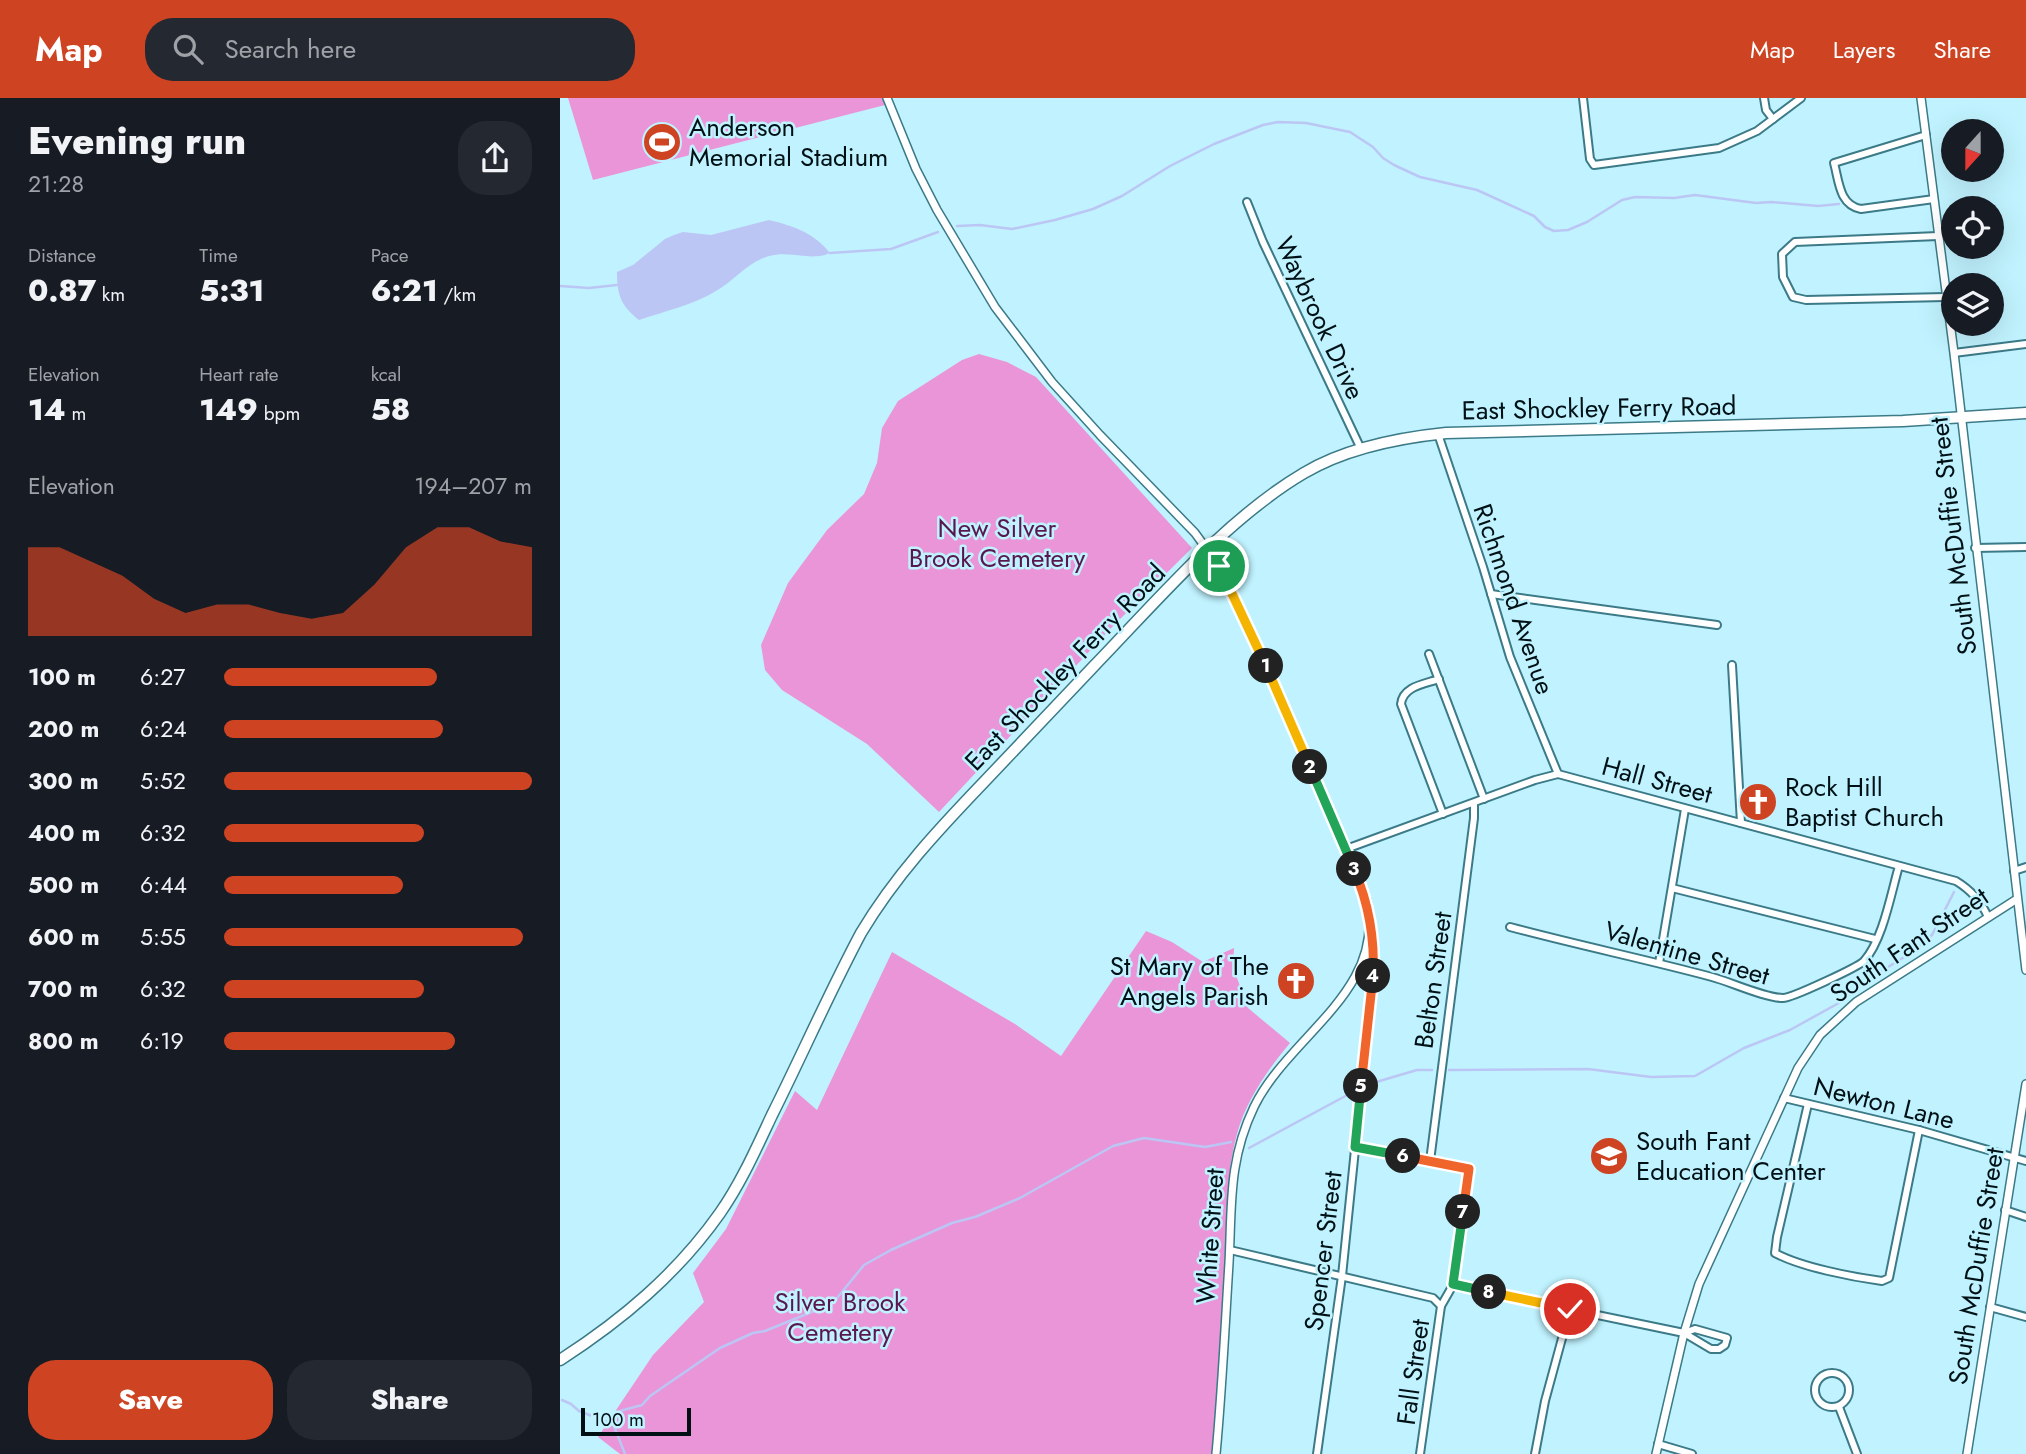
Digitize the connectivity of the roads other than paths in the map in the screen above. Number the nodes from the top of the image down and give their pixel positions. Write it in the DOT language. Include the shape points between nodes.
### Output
graph roads {
  1 [pos="887,98"];
  2 [pos="1583,98"];
  3 [pos="1764,98"];
  4 [pos="1801,98"];
  5 [pos="1921,98"];
  6 [pos="1773,119"];
  7 [pos="1926,135"];
  8 [pos="1934,199"];
  9 [pos="1247,202"];
  10 [pos="1938,236"];
  11 [pos="1943,273"];
  12 [pos="1941,297"];
  13 [pos="1952,336"];
  14 [pos="2026,344"];
  15 [pos="1954,353"];
  16 [pos="2026,413"];
  17 [pos="1961,419"];
  18 [pos="1438,434"];
  19 [pos="1361,449"];
  20 [pos="2026,547"];
  21 [pos="1975,548"];
  22 [pos="1209,550"];
  23 [pos="1490,594"];
  24 [pos="1717,625"];
  25 [pos="1429,654"];
  26 [pos="1732,665"];
  27 [pos="1439,679"];
  28 [pos="1558,774"];
  29 [pos="1484,799"];
  30 [pos="1474,803"];
  31 [pos="1685,809"];
  32 [pos="1443,814"];
  33 [pos="1741,822"];
  34 [pos="1346,849"];
  35 [pos="1899,866"];
  36 [pos="2026,867"];
  37 [pos="2014,871"];
  38 [pos="1672,888"];
  39 [pos="2022,900"];
  40 [pos="1988,917"];
  41 [pos="1371,926"];
  42 [pos="1510,927"];
  43 [pos="1875,939"];
  44 [pos="1659,963"];
  45 [pos="2026,970"];
  46 [pos="2026,1084"];
  47 [pos="1784,1098"];
  48 [pos="1808,1104"];
  49 [pos="1919,1130"];
  50 [pos="1355,1147"];
  51 [pos="2014,1157"];
  52 [pos="1430,1161"];
  53 [pos="2026,1161"];
  54 [pos="2005,1210"];
  55 [pos="2026,1217"];
  56 [pos="1230,1250"];
  57 [pos="1342,1276"];
  58 [pos="1453,1284"];
  59 [pos="1441,1306"];
  60 [pos="1990,1307"];
  61 [pos="1570,1309"];
  62 [pos="2026,1317"];
  63 [pos="1684,1333"];
  64 [pos="560,1360"];
  65 [pos="1839,1407"];
  66 [pos="1658,1444"];
  67 [pos="1216,1454"];
  68 [pos="1317,1454"];
  69 [pos="1420,1454"];
  70 [pos="1535,1454"];
  71 [pos="1656,1454"];
  72 [pos="1692,1454"];
  73 [pos="1857,1454"];
  74 [pos="1967,1454"];
  1 -- 22 [label="street, White Street" via="937,210 995,307 1070,404"];
  2 -- 6 [label="street" via="1594,165 1718,148"];
  3 -- 6 [label="street"];
  4 -- 6 [label="street"];
  5 -- 7 [label="street, South McDuffie Street"];
  7 -- 8 [label="street, South McDuffie Street"];
  7 -- 8 [label="street" via="1834,163 1842,194 1854,207"];
  8 -- 10 [label="street, South McDuffie Street"];
  9 -- 19 [label="street, Waybrook Drive"];
  10 -- 11 [label="street, South McDuffie Street"];
  10 -- 12 [label="street" via="1795,242 1781,261 1787,290 1806,300"];
  13 -- 15 [label="street, South McDuffie Street"];
  14 -- 15 [label="street"];
  15 -- 17 [label="street, South McDuffie Street"];
  16 -- 17 [label="highway, East Shockley Ferry Road"];
  17 -- 18 [label="highway, East Shockley Ferry Road"];
  17 -- 21 [label="street, South McDuffie Street"];
  18 -- 19 [label="highway, East Shockley Ferry Road"];
  18 -- 23 [label="street, Richmond Avenue"];
  19 -- 22 [label="highway, East Shockley Ferry Road" via="1294,479 1251,510"];
  20 -- 21 [label="street"];
  21 -- 37 [label="street, South McDuffie Street"];
  22 -- 34 [label="street, White Street" via="1232,591"];
  22 -- 64 [label="highway, East Shockley Ferry Road" via="915,855 860,933 755,1152 721,1212 655,1289"];
  23 -- 24 [label="street"];
  23 -- 28 [label="street, Richmond Avenue" via="1510,657"];
  25 -- 27 [label="street"];
  26 -- 33 [label="street"];
  27 -- 29 [label="street"];
  27 -- 32 [label="street" via="1408,690 1401,704"];
  28 -- 29 [label="street"];
  28 -- 31 [label="street, Hall Street"];
  29 -- 30 [label="street"];
  30 -- 32 [label="street"];
  30 -- 52 [label="street, Belton Street"];
  31 -- 33 [label="street, Hall Street"];
  31 -- 38 [label="street"];
  32 -- 34 [label="street"];
  33 -- 35 [label="street, Hall Street"];
  34 -- 41 [label="street, White Street" via="1367,901"];
  35 -- 40 [label="street, Hall Street" via="1965,886"];
  35 -- 43 [label="street, Valentine Street"];
  36 -- 37 [label="street"];
  37 -- 39 [label="street, South McDuffie Street"];
  38 -- 43 [label="street"];
  38 -- 44 [label="street"];
  39 -- 40 [label="street, South Fant Street"];
  39 -- 45 [label="street, South McDuffie Street"];
  40 -- 47 [label="street, South Fant Street" via="1841,1014 1808,1051"];
  41 -- 50 [label="street, Spencer Street" via="1372,985"];
  41 -- 56 [label="street, White Street" via="1364,957 1349,987 1272,1078 1244,1129 1231,1190"];
  42 -- 44 [label="street, Valentine Street"];
  43 -- 44 [label="street, Valentine Street" via="1859,965 1787,998"];
  46 -- 51 [label="street, South McDuffie Street"];
  47 -- 48 [label="street, Newton Lane"];
  47 -- 63 [label="street, South Fant Street" via="1699,1284"];
  48 -- 49 [label="street, Newton Lane"];
  48 -- 49 [label="street" via="1775,1253 1832,1271 1882,1281 1889,1278"];
  49 -- 51 [label="street, Newton Lane"];
  50 -- 52 [label="street"];
  50 -- 57 [label="street, Spencer Street"];
  51 -- 53 [label="street, Newton Lane"];
  51 -- 54 [label="street, South McDuffie Street"];
  52 -- 58 [label="street" via="1469,1169"];
  54 -- 55 [label="street"];
  54 -- 60 [label="street, South McDuffie Street"];
  56 -- 57 [label="street, Fall Street"];
  56 -- 67 [label="street, White Street"];
  57 -- 59 [label="street, Fall Street" via="1433,1298"];
  57 -- 68 [label="street, Spencer Street"];
  58 -- 59 [label="street"];
  58 -- 61 [label="street"];
  59 -- 69 [label="street, Fall Street"];
  60 -- 62 [label="street"];
  60 -- 74 [label="street, South McDuffie Street"];
  61 -- 63 [label="street"];
  61 -- 70 [label="street"];
  63 -- 63 [label="street" via="1711,1349 1725,1345 1727,1338 1695,1329"];
  63 -- 66 [label="street, South Fant Street"];
  65 -- 65 [label="street" via="1817,1398 1819,1377 1835,1373 1846,1380 1849,1391"];
  65 -- 73 [label="street"];
  66 -- 71 [label="street, South Fant Street"];
  66 -- 72 [label="street"];
}
